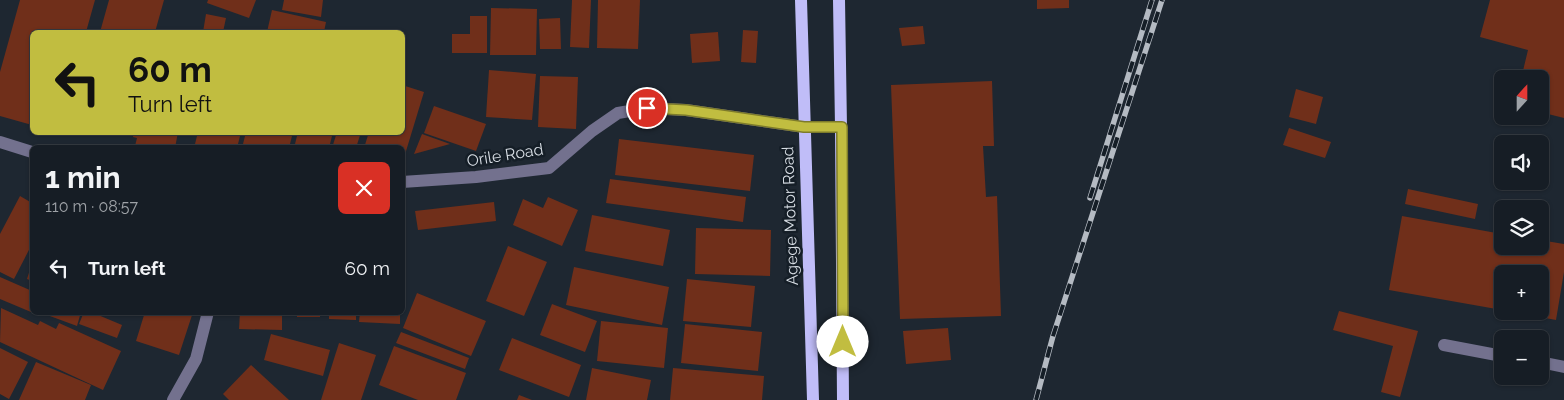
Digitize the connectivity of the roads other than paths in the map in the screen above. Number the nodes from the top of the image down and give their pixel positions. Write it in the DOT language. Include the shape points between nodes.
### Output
graph roads {
  1 [pos="801,0"];
  2 [pos="839,0"];
  3 [pos="804,127"];
  4 [pos="842,127"];
  5 [pos="0,142"];
  6 [pos="30,151"];
  7 [pos="405,182"];
  8 [pos="207,315"];
  9 [pos="1444,345"];
  10 [pos="1494,354"];
  11 [pos="1549,364"];
  12 [pos="1564,367"];
  13 [pos="173,400"];
  14 [pos="813,400"];
  15 [pos="843,400"];
  1 -- 3 [label="main road, Agege Motor Road"];
  2 -- 4 [label="main road"];
  3 -- 4 [label="street, Orile Road"];
  3 -- 7 [label="street, Orile Road" via="686,110 647,108 618,113 592,130 549,168"];
  3 -- 14 [label="main road, Agege Motor Road"];
  4 -- 15 [label="main road"];
  5 -- 6 [label="street"];
  8 -- 13 [label="street" via="196,359"];
  9 -- 10 [label="street"];
  11 -- 12 [label="street"];
}
